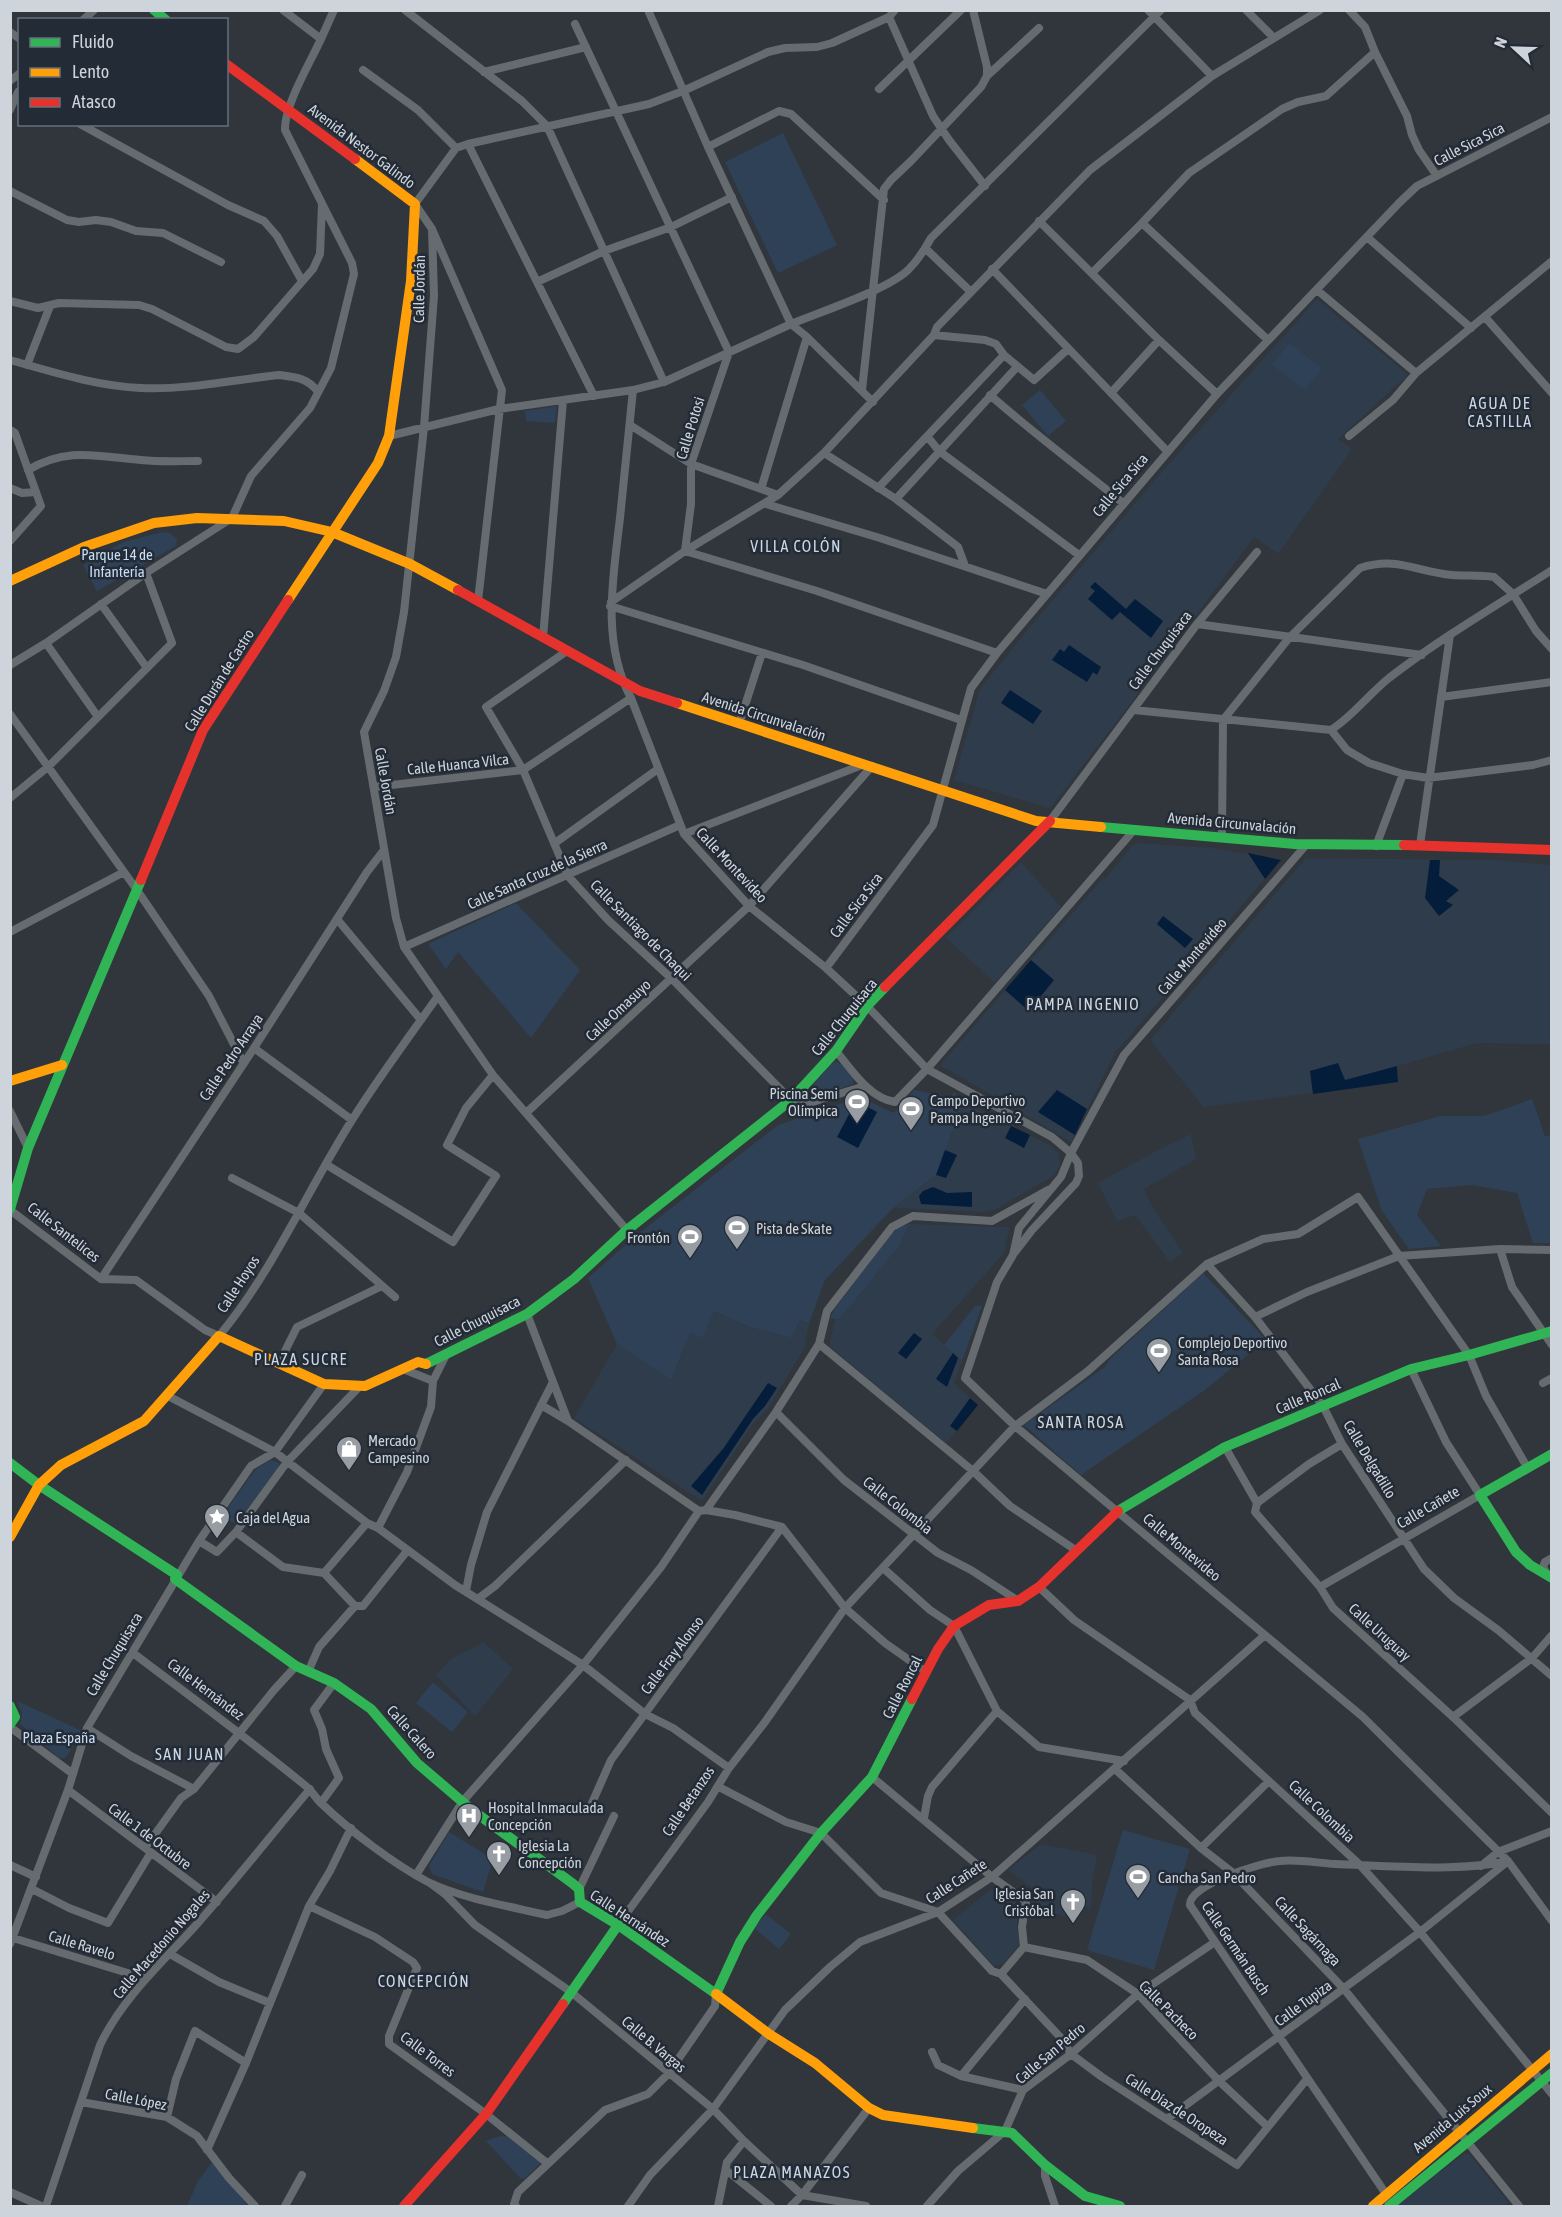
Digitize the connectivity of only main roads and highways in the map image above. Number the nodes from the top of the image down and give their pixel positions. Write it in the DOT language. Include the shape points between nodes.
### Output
graph roads {
  1 [pos="228,65"];
  2 [pos="415,204"];
  3 [pos="332,532"];
  4 [pos="10,581"];
  5 [pos="1050,821"];
  6 [pos="1551,850"];
  7 [pos="62,1065"];
  8 [pos="10,1081"];
  9 [pos="10,1209"];
  10 [pos="1549,1333"];
  11 [pos="219,1336"];
  12 [pos="324,1384"];
  13 [pos="1551,1454"];
  14 [pos="10,1463"];
  15 [pos="39,1485"];
  16 [pos="10,1537"];
  17 [pos="1551,1577"];
  18 [pos="10,1706"];
  19 [pos="10,1725"];
  20 [pos="580,1902"];
  21 [pos="618,1925"];
  22 [pos="716,1994"];
  23 [pos="1551,2054"];
  24 [pos="1551,2073"];
  25 [pos="404,2206"];
  26 [pos="1120,2206"];
  27 [pos="1373,2206"];
  28 [pos="1389,2206"];
  1 -- 2 [label="main road, Avenida Nestor Galindo"];
  2 -- 3 [label="main road, Calle Durán de Castro" via="411,281 389,436 378,463"];
  3 -- 4 [label="main road, Avenida Circunvalación" via="284,521 232,518 154,523 84,547"];
  3 -- 5 [label="main road, Avenida Circunvalación" via="410,564 640,691 1036,821"];
  3 -- 7 [label="main road, Calle Durán de Castro" via="203,730"];
  5 -- 6 [label="main road, Avenida Circunvalación" via="1306,845 1420,844"];
  5 -- 12 [label="main road, Calle Chuquisaca" via="867,1006 836,1052 791,1101 627,1230 574,1279 527,1314 426,1364 418,1362 365,1386"];
  7 -- 8 [label="main road"];
  7 -- 9 [label="main road, Calle Durán de Castro" via="28,1148"];
  10 -- 22 [label="main road, Calle Roncal" via="1411,1369 1225,1447 1118,1511 1039,1587 1018,1601 989,1605 954,1626 938,1649 872,1777 821,1833 757,1915"];
  11 -- 12 [label="main road, Calle Santelices"];
  11 -- 15 [label="main road, Calle Hoyos" via="144,1420 61,1465"];
  13 -- 17 [label="main road, Calle Cañete" via="1480,1495 1516,1552"];
  14 -- 15 [label="main road, Calle Calero"];
  15 -- 16 [label="main road, Calle Hoyos"];
  15 -- 20 [label="main road, Calle Calero" via="176,1577 296,1666 334,1683 371,1709 417,1763 579,1889"];
  18 -- 19 [label="main road" via="15,1717"];
  20 -- 21 [label="main road, Calle Hernández"];
  21 -- 22 [label="main road, Calle Hernández"];
  21 -- 25 [label="main road, Calle Betanzos" via="486,2114"];
  22 -- 26 [label="main road, Calle Hernández" via="815,2063 869,2108 883,2115 1012,2133 1085,2196"];
  23 -- 27 [label="main road, Avenida Luis Soux"];
  24 -- 28 [label="main road, Avenida Luis Soux"];
}
